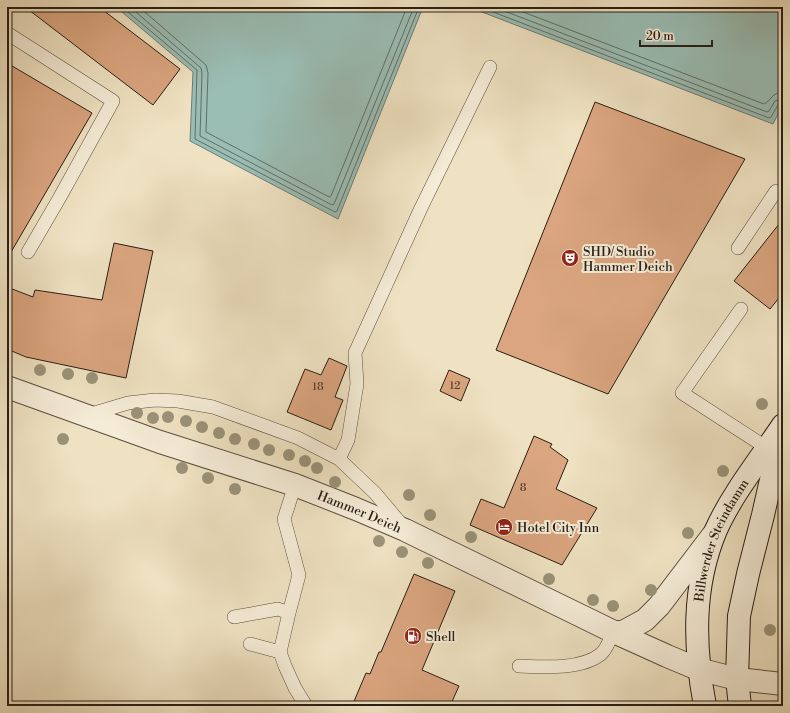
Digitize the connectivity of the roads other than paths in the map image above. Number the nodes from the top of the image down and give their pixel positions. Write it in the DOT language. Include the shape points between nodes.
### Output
graph roads {
  1 [pos="7,33"];
  2 [pos="490,67"];
  3 [pos="783,196"];
  4 [pos="738,248"];
  5 [pos="28,252"];
  6 [pos="741,309"];
  7 [pos="7,387"];
  8 [pos="88,415"];
  9 [pos="783,426"];
  10 [pos="767,448"];
  11 [pos="339,459"];
  12 [pos="295,485"];
  13 [pos="405,530"];
  14 [pos="716,530"];
  15 [pos="289,612"];
  16 [pos="234,617"];
  17 [pos="614,632"];
  18 [pos="250,644"];
  19 [pos="280,652"];
  20 [pos="519,666"];
  21 [pos="698,669"];
  22 [pos="736,679"];
  23 [pos="783,684"];
  24 [pos="306,706"];
  25 [pos="705,706"];
  26 [pos="740,706"];
  1 -- 5 [label="lane" via="113,101"];
  2 -- 11 [label="lane" via="421,208 355,353 357,384 348,440"];
  3 -- 4 [label="lane" via="776,191"];
  6 -- 10 [label="lane" via="682,392"];
  7 -- 8 [label="street, Hammer Deich"];
  8 -- 11 [label="lane" via="128,402 155,400 213,407 298,438"];
  8 -- 12 [label="street, Hammer Deich" via="160,442"];
  9 -- 10 [label="street, Billwerder Steindamm"];
  9 -- 22 [label="street, Billwerder Steindamm" via="739,616"];
  10 -- 14 [label="street, Billwerder Steindamm"];
  11 -- 13 [label="lane" via="375,494"];
  12 -- 13 [label="street, Hammer Deich"];
  12 -- 15 [label="lane" via="284,519 299,575"];
  13 -- 17 [label="street, Hammer Deich"];
  14 -- 17 [label="street" via="659,606 645,620 623,632"];
  14 -- 21 [label="street, Billwerder Steindamm" via="706,559 698,601"];
  15 -- 16 [label="lane" via="278,609"];
  15 -- 19 [label="lane"];
  17 -- 20 [label="lane" via="602,653 582,663 552,667"];
  17 -- 21 [label="street, Hammer Deich"];
  18 -- 19 [label="lane"];
  19 -- 24 [label="lane" via="295,688"];
  21 -- 22 [label="street, Hammer Deich"];
  21 -- 25 [label="street, Billwerder Steindamm"];
  22 -- 23 [label="street, Hammer Deich"];
  22 -- 26 [label="street, Billwerder Steindamm"];
}
